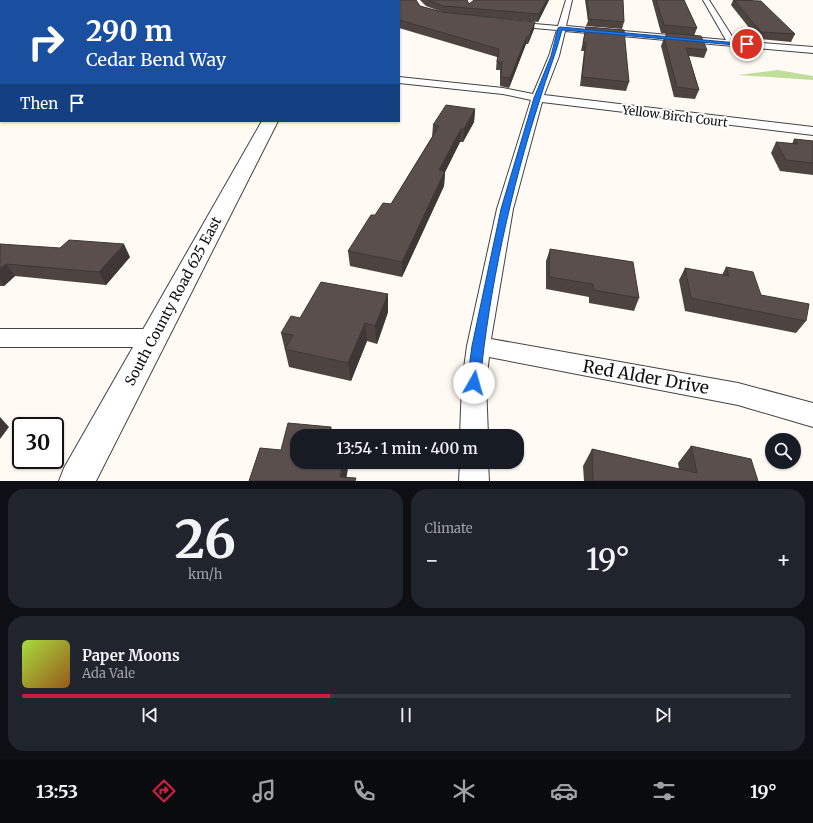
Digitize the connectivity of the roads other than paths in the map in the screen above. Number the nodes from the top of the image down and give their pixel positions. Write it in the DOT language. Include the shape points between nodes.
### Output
graph roads {
  1 [pos="569,0"];
  2 [pos="706,0"];
  3 [pos="499,23"];
  4 [pos="560,28"];
  5 [pos="732,43"];
  6 [pos="813,50"];
  7 [pos="400,80"];
  8 [pos="400,87"];
  9 [pos="537,98"];
  10 [pos="269,122"];
  11 [pos="813,130"];
  12 [pos="0,338"];
  13 [pos="153,338"];
  14 [pos="478,346"];
  15 [pos="813,415"];
  16 [pos="474,429"];
  17 [pos="474,469"];
  18 [pos="77,481"];
  19 [pos="474,481"];
  1 -- 4 [label="street"];
  2 -- 5 [label="street"];
  3 -- 4 [label="street"];
  4 -- 5 [label="street"];
  4 -- 9 [label="street" via="554,56"];
  5 -- 6 [label="street"];
  7 -- 9 [label="street, Yellow Birch Court" via="504,91"];
  8 -- 9 [label="street, Yellow Birch Court" via="503,98"];
  9 -- 11 [label="street, Yellow Birch Court"];
  9 -- 14 [label="street" via="505,209"];
  10 -- 13 [label="street, South County Road 625 East"];
  12 -- 13 [label="street"];
  13 -- 18 [label="street, South County Road 625 East"];
  14 -- 15 [label="street, Red Alder Drive" via="738,394"];
  14 -- 16 [label="street" via="474,383"];
  17 -- 19 [label="street"];
}
